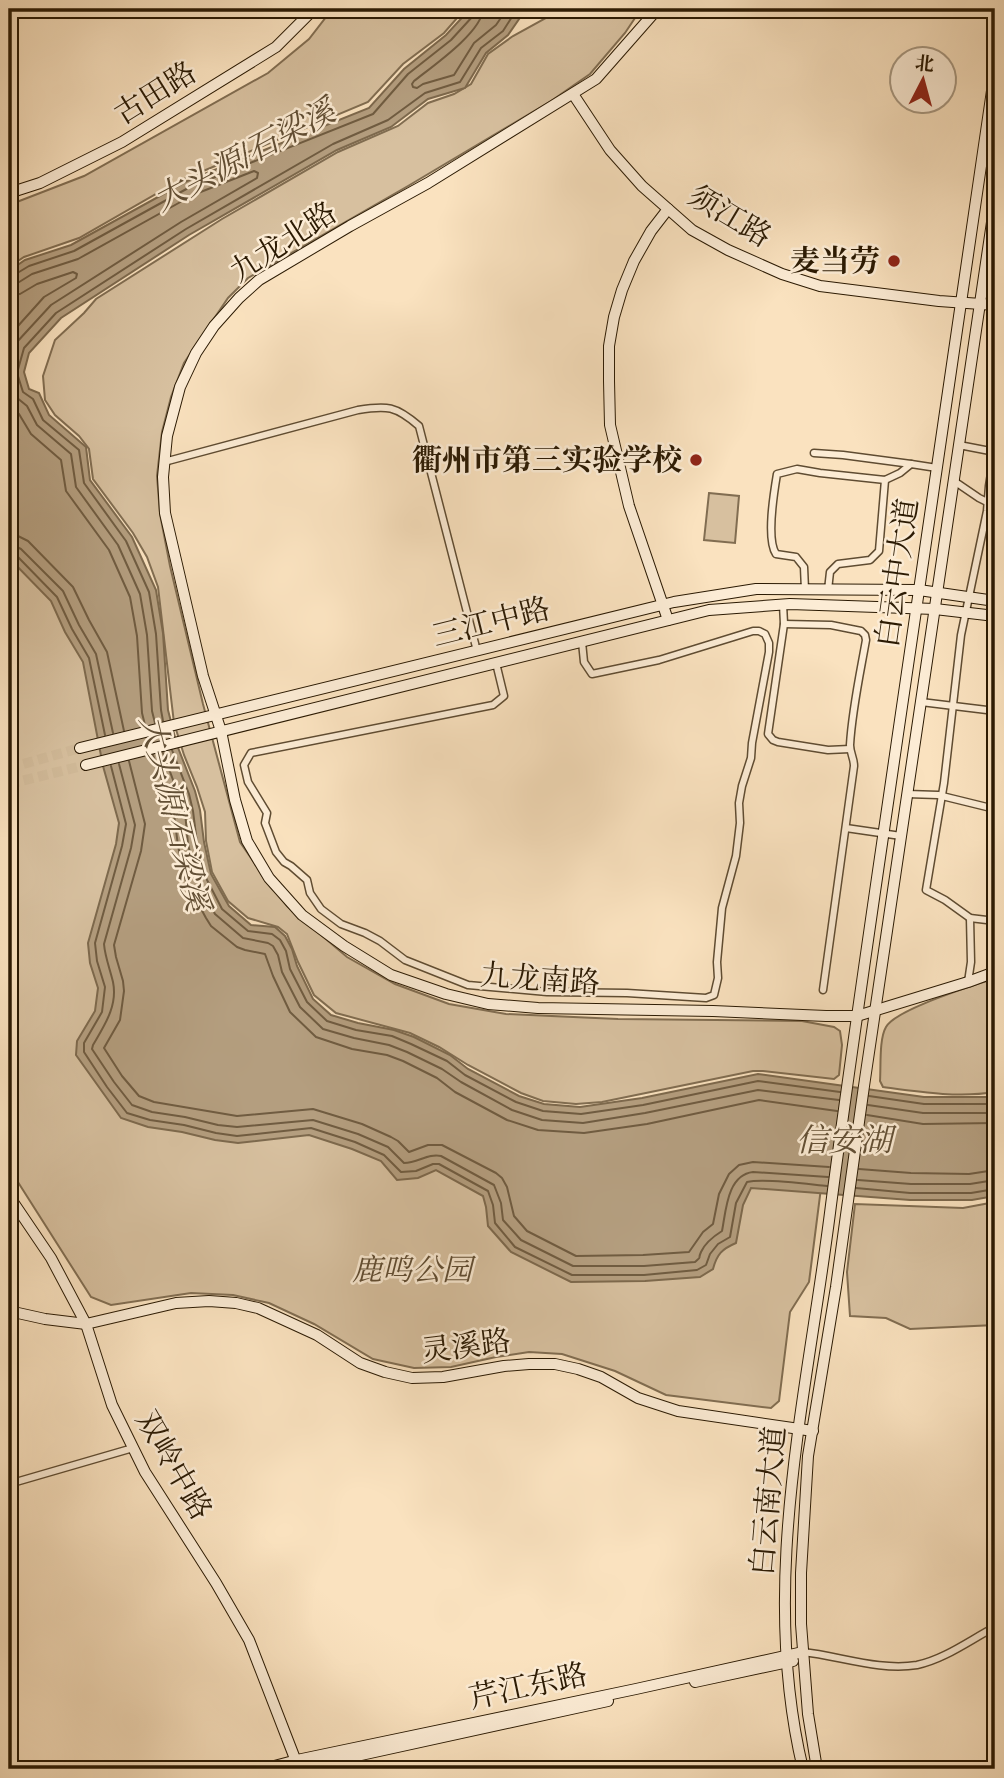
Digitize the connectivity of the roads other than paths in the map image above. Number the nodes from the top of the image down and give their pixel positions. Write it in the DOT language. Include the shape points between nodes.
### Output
graph roads {
  1 [pos="310,9"];
  2 [pos="656,9"];
  3 [pos="995,70"];
  4 [pos="573,94"];
  5 [pos="991,133"];
  6 [pos="9,193"];
  7 [pos="995,202"];
  8 [pos="668,209"];
  9 [pos="961,301"];
  10 [pos="980,302"];
  11 [pos="995,305"];
  12 [pos="959,445"];
  13 [pos="995,448"];
  14 [pos="814,453"];
  15 [pos="995,454"];
  16 [pos="164,462"];
  17 [pos="911,464"];
  18 [pos="937,468"];
  19 [pos="885,480"];
  20 [pos="954,481"];
  21 [pos="992,505"];
  22 [pos="805,590"];
  23 [pos="828,590"];
  24 [pos="919,590"];
  25 [pos="937,592"];
  26 [pos="968,597"];
  27 [pos="995,601"];
  28 [pos="783,604"];
  29 [pos="663,605"];
  30 [pos="916,609"];
  31 [pos="934,610"];
  32 [pos="965,613"];
  33 [pos="995,616"];
  34 [pos="668,620"];
  35 [pos="784,624"];
  36 [pos="582,642"];
  37 [pos="477,651"];
  38 [pos="496,663"];
  39 [pos="921,702"];
  40 [pos="954,706"];
  41 [pos="995,711"];
  42 [pos="216,715"];
  43 [pos="220,731"];
  44 [pos="80,748"];
  45 [pos="850,750"];
  46 [pos="86,765"];
  47 [pos="907,794"];
  48 [pos="942,796"];
  49 [pos="995,809"];
  50 [pos="846,828"];
  51 [pos="884,834"];
  52 [pos="901,836"];
  53 [pos="970,918"];
  54 [pos="995,921"];
  55 [pos="995,972"];
  56 [pos="968,982"];
  57 [pos="823,990"];
  58 [pos="627,993"];
  59 [pos="626,1009"];
  60 [pos="875,1011"];
  61 [pos="857,1016"];
  62 [pos="847,1083"];
  63 [pos="864,1086"];
  64 [pos="9,1196"];
  65 [pos="9,1311"];
  66 [pos="86,1324"];
  67 [pos="798,1429"];
  68 [pos="813,1431"];
  69 [pos="133,1448"];
  70 [pos="9,1484"];
  71 [pos="995,1627"];
  72 [pos="803,1655"];
  73 [pos="786,1659"];
  74 [pos="298,1767"];
  75 [pos="263,1769"];
  76 [pos="803,1769"];
  77 [pos="817,1769"];
  1 -- 6 [label="street, 古田路" via="276,47 122,142 40,183"];
  2 -- 4 [label="street, 九龙北路" via="596,79"];
  3 -- 5 [label="street, 白云中大道"];
  4 -- 8 [label="street, 须江路" via="611,150"];
  4 -- 16 [label="street, 九龙北路" via="259,280 214,326 196,353 180,387"];
  5 -- 9 [label="street, 白云中大道"];
  7 -- 10 [label="street, 白云中大道"];
  8 -- 9 [label="street, 须江路" via="692,230 728,250 820,286"];
  8 -- 29 [label="street" via="639,251 622,290 609,346 608,381 610,425 629,506"];
  9 -- 10 [label="street, 须江路"];
  9 -- 18 [label="street, 白云中大道"];
  10 -- 11 [label="street, 须江路"];
  10 -- 12 [label="street, 白云中大道"];
  12 -- 15 [label="street"];
  12 -- 20 [label="street, 白云中大道"];
  13 -- 15 [label="street"];
  14 -- 17 [label="street"];
  15 -- 21 [label="street" via="989,486"];
  16 -- 37 [label="street" via="358,410 380,406 406,415 419,426"];
  16 -- 42 [label="street, 九龙北路" via="165,513"];
  17 -- 18 [label="street"];
  17 -- 19 [label="street"];
  18 -- 24 [label="street, 白云中大道"];
  19 -- 22 [label="street" via="797,469 777,474 772,548 776,554 796,557 804,567"];
  19 -- 23 [label="street" via="879,551 870,560 838,564 830,572"];
  20 -- 21 [label="street"];
  20 -- 25 [label="street, 白云中大道"];
  21 -- 26 [label="street"];
  22 -- 23 [label="street, 三江中路"];
  22 -- 29 [label="street, 三江中路" via="756,589"];
  23 -- 24 [label="street, 三江中路"];
  24 -- 25 [label="street, 三江中路"];
  24 -- 30 [label="street, 白云中大道"];
  25 -- 26 [label="street, 三江中路"];
  25 -- 31 [label="street, 白云中大道"];
  26 -- 27 [label="street, 三江中路"];
  26 -- 32 [label="street"];
  28 -- 30 [label="street, 三江中路"];
  28 -- 34 [label="street, 三江中路" via="709,610"];
  28 -- 35 [label="street"];
  29 -- 34 [label="street"];
  29 -- 37 [label="street, 三江中路"];
  30 -- 31 [label="street, 三江中路"];
  30 -- 51 [label="street, 白云中大道"];
  31 -- 32 [label="street, 三江中路"];
  31 -- 39 [label="street, 白云中大道"];
  32 -- 33 [label="street, 三江中路"];
  32 -- 40 [label="street"];
  34 -- 36 [label="street, 三江中路"];
  35 -- 45 [label="street" via="768,734 778,742"];
  35 -- 45 [label="street" via="831,625 865,635"];
  36 -- 38 [label="street, 三江中路"];
  36 -- 58 [label="street" via="584,662 592,674 659,660 753,631 765,634 769,643 751,758 739,803 736,856 722,908 717,989 706,998"];
  37 -- 42 [label="street, 三江中路"];
  38 -- 43 [label="street, 三江中路"];
  38 -- 58 [label="street" via="504,696 493,705 251,753 244,765 248,782 267,813 270,840 284,862 307,880 321,909 405,960 468,985"];
  39 -- 40 [label="street"];
  39 -- 47 [label="street, 白云中大道"];
  40 -- 41 [label="street"];
  40 -- 48 [label="street"];
  42 -- 43 [label="street, 九龙北路"];
  42 -- 44 [label="street, 三江中路"];
  43 -- 46 [label="street, 三江中路"];
  43 -- 59 [label="street, 九龙南路" via="247,841 269,878 302,915 344,946 391,975 488,1004"];
  45 -- 50 [label="street" via="854,759"];
  47 -- 48 [label="street"];
  47 -- 52 [label="street, 白云中大道"];
  48 -- 49 [label="street"];
  48 -- 53 [label="street" via="926,890"];
  50 -- 51 [label="street"];
  50 -- 57 [label="street"];
  51 -- 52 [label="street"];
  51 -- 61 [label="street, 白云中大道"];
  52 -- 60 [label="street, 白云中大道"];
  53 -- 54 [label="street"];
  53 -- 56 [label="street"];
  55 -- 56 [label="street, 九龙南路"];
  56 -- 60 [label="street, 九龙南路"];
  58 -- 59 [label="street"];
  59 -- 61 [label="street, 九龙南路"];
  60 -- 61 [label="street, 九龙南路"];
  60 -- 63 [label="street, 白云中大道"];
  61 -- 62 [label="street, 白云中大道"];
  62 -- 67 [label="street, 白云南大道"];
  63 -- 68 [label="street, 白云南大道"];
  64 -- 66 [label="street, 双岭中路" via="51,1258"];
  65 -- 66 [label="street, 灵溪路"];
  66 -- 67 [label="street, 灵溪路" via="176,1303 236,1303 317,1335 360,1363 385,1372 412,1378 443,1377 504,1366 555,1364 601,1377 638,1398 678,1411"];
  66 -- 69 [label="street, 双岭中路" via="112,1405"];
  67 -- 68 [label="street, 灵溪路"];
  67 -- 73 [label="street, 白云南大道" via="785,1563"];
  68 -- 72 [label="street, 白云南大道" via="800,1573"];
  69 -- 70 [label="street"];
  69 -- 74 [label="street, 双岭中路" via="249,1640"];
  71 -- 72 [label="street" via="917,1665"];
  72 -- 73 [label="street, 芹江东路"];
  72 -- 77 [label="street, 白云南大道"];
  73 -- 74 [label="street, 芹江东路"];
  73 -- 76 [label="street, 白云南大道"];
  74 -- 75 [label="street, 芹江东路"];
}
